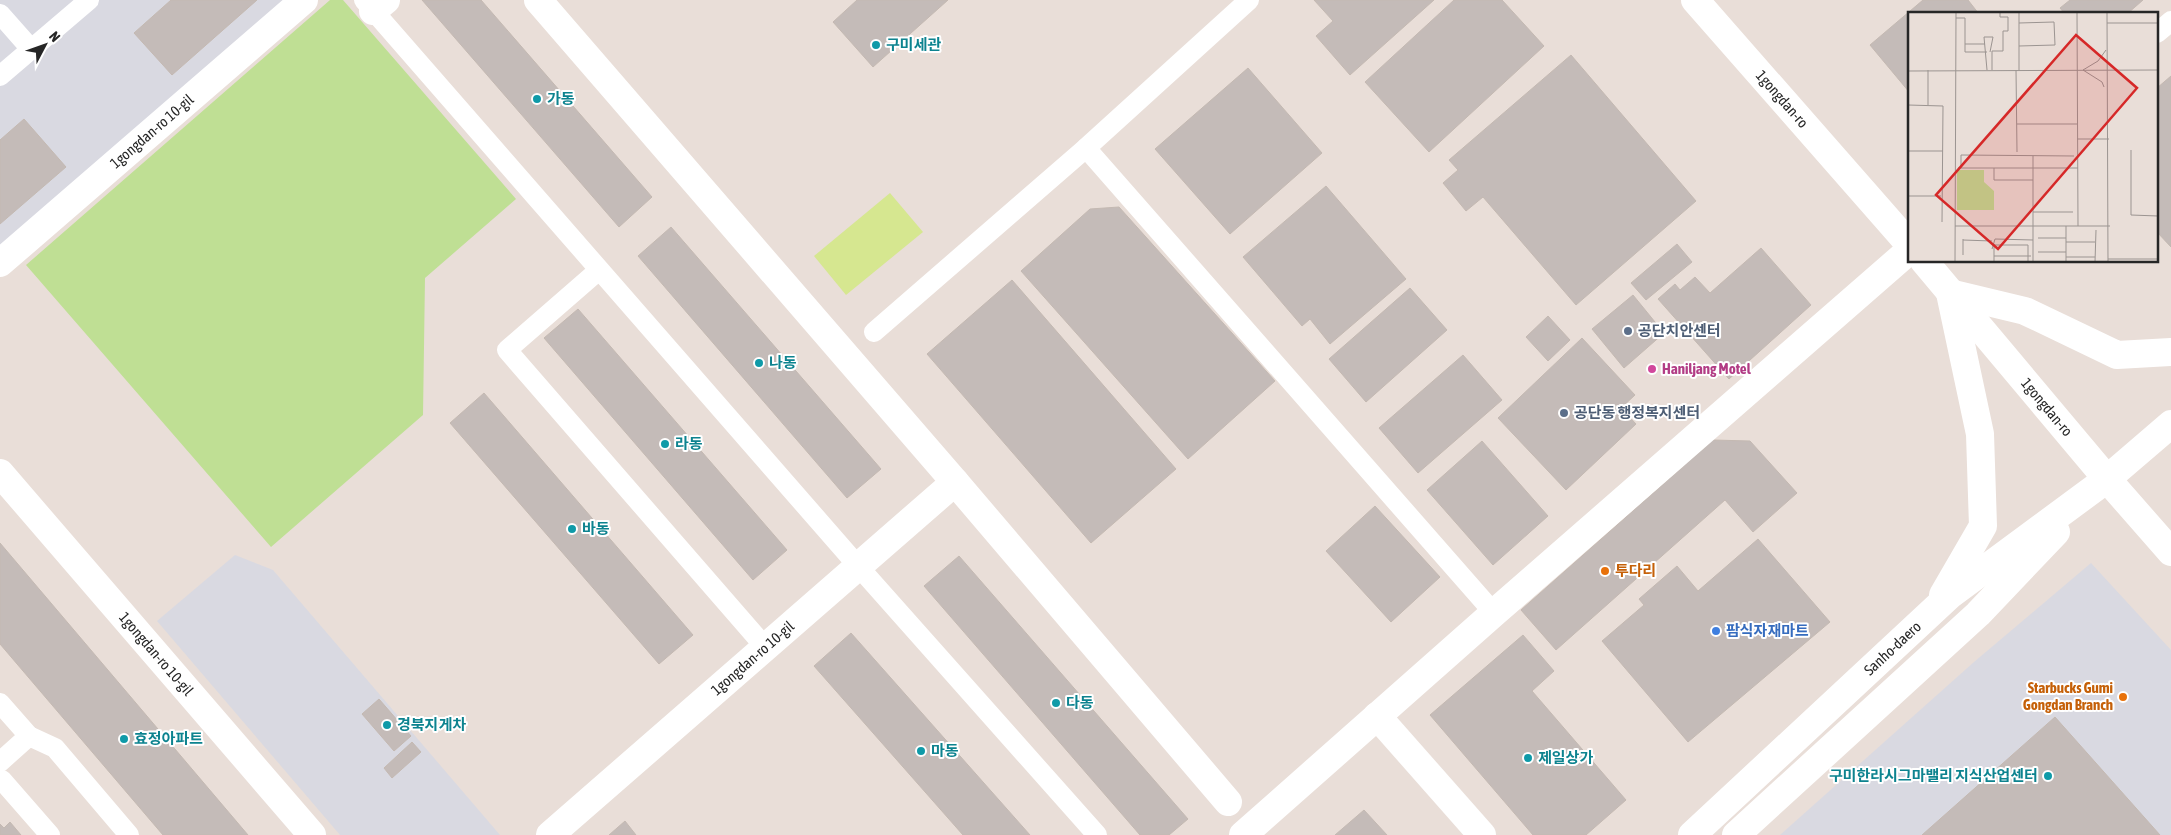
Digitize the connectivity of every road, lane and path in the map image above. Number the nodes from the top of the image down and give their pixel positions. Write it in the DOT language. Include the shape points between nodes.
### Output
graph roads {
  1 [pos="89,0"];
  2 [pos="304,0"];
  3 [pos="538,0"];
  4 [pos="1249,0"];
  5 [pos="1695,0"];
  6 [pos="374,4"];
  7 [pos="0,14"];
  8 [pos="2171,21"];
  9 [pos="2158,32"];
  10 [pos="31,49"];
  11 [pos="0,76"];
  12 [pos="1086,148"];
  13 [pos="1908,243"];
  14 [pos="1908,252"];
  15 [pos="1925,262"];
  16 [pos="0,263"];
  17 [pos="599,270"];
  18 [pos="1950,293"];
  19 [pos="874,332"];
  20 [pos="2171,352"];
  21 [pos="2171,424"];
  22 [pos="0,473"];
  23 [pos="2107,479"];
  24 [pos="955,482"];
  25 [pos="2171,552"];
  26 [pos="858,566"];
  27 [pos="1934,610"];
  28 [pos="1494,613"];
  29 [pos="765,647"];
  30 [pos="0,703"];
  31 [pos="1377,716"];
  32 [pos="29,736"];
  33 [pos="0,762"];
  34 [pos="0,782"];
  35 [pos="1228,802"];
  36 [pos="50,835"];
  37 [pos="129,835"];
  38 [pos="312,835"];
  39 [pos="550,835"];
  40 [pos="1097,835"];
  41 [pos="1243,835"];
  42 [pos="1482,835"];
  43 [pos="1692,835"];
  44 [pos="1736,835"];
  1 -- 10 [label="lane"];
  2 -- 16 [label="street, 1gongdan-ro 10-gil"];
  3 -- 24 [label="street"];
  4 -- 12 [label="lane"];
  5 -- 13 [label="street, 1gongdan-ro"];
  6 -- 17 [label="lane"];
  7 -- 10 [label="lane"];
  8 -- 9 [label="lane"];
  10 -- 11 [label="lane"];
  12 -- 19 [label="lane"];
  12 -- 28 [label="lane"];
  14 -- 28 [label="street"];
  15 -- 18 [label="street, 1gongdan-ro"];
  17 -- 26 [label="lane"];
  17 -- 29 [label="lane" via="507,350"];
  18 -- 20 [label="street" via="2025,311 2117,355"];
  18 -- 23 [label="street, 1gongdan-ro"];
  18 -- 27 [label="street" via="1980,434 1983,526"];
  21 -- 23 [label="street, Sanho-daero"];
  22 -- 38 [label="street, 1gongdan-ro 10-gil"];
  23 -- 25 [label="street, 1gongdan-ro"];
  23 -- 27 [label="street, Sanho-daero"];
  23 -- 44 [label="street, Sanho-daero" via="1978,614"];
  24 -- 26 [label="street, 1gongdan-ro 10-gil"];
  24 -- 35 [label="street"];
  26 -- 29 [label="street, 1gongdan-ro 10-gil"];
  26 -- 40 [label="lane"];
  27 -- 43 [label="street, Sanho-daero"];
  28 -- 31 [label="street"];
  29 -- 39 [label="street, 1gongdan-ro 10-gil"];
  30 -- 32 [label="lane"];
  31 -- 41 [label="street"];
  31 -- 42 [label="street"];
  32 -- 33 [label="lane"];
  32 -- 37 [label="lane" via="55,748"];
  34 -- 36 [label="lane" via="2,780"];
}
